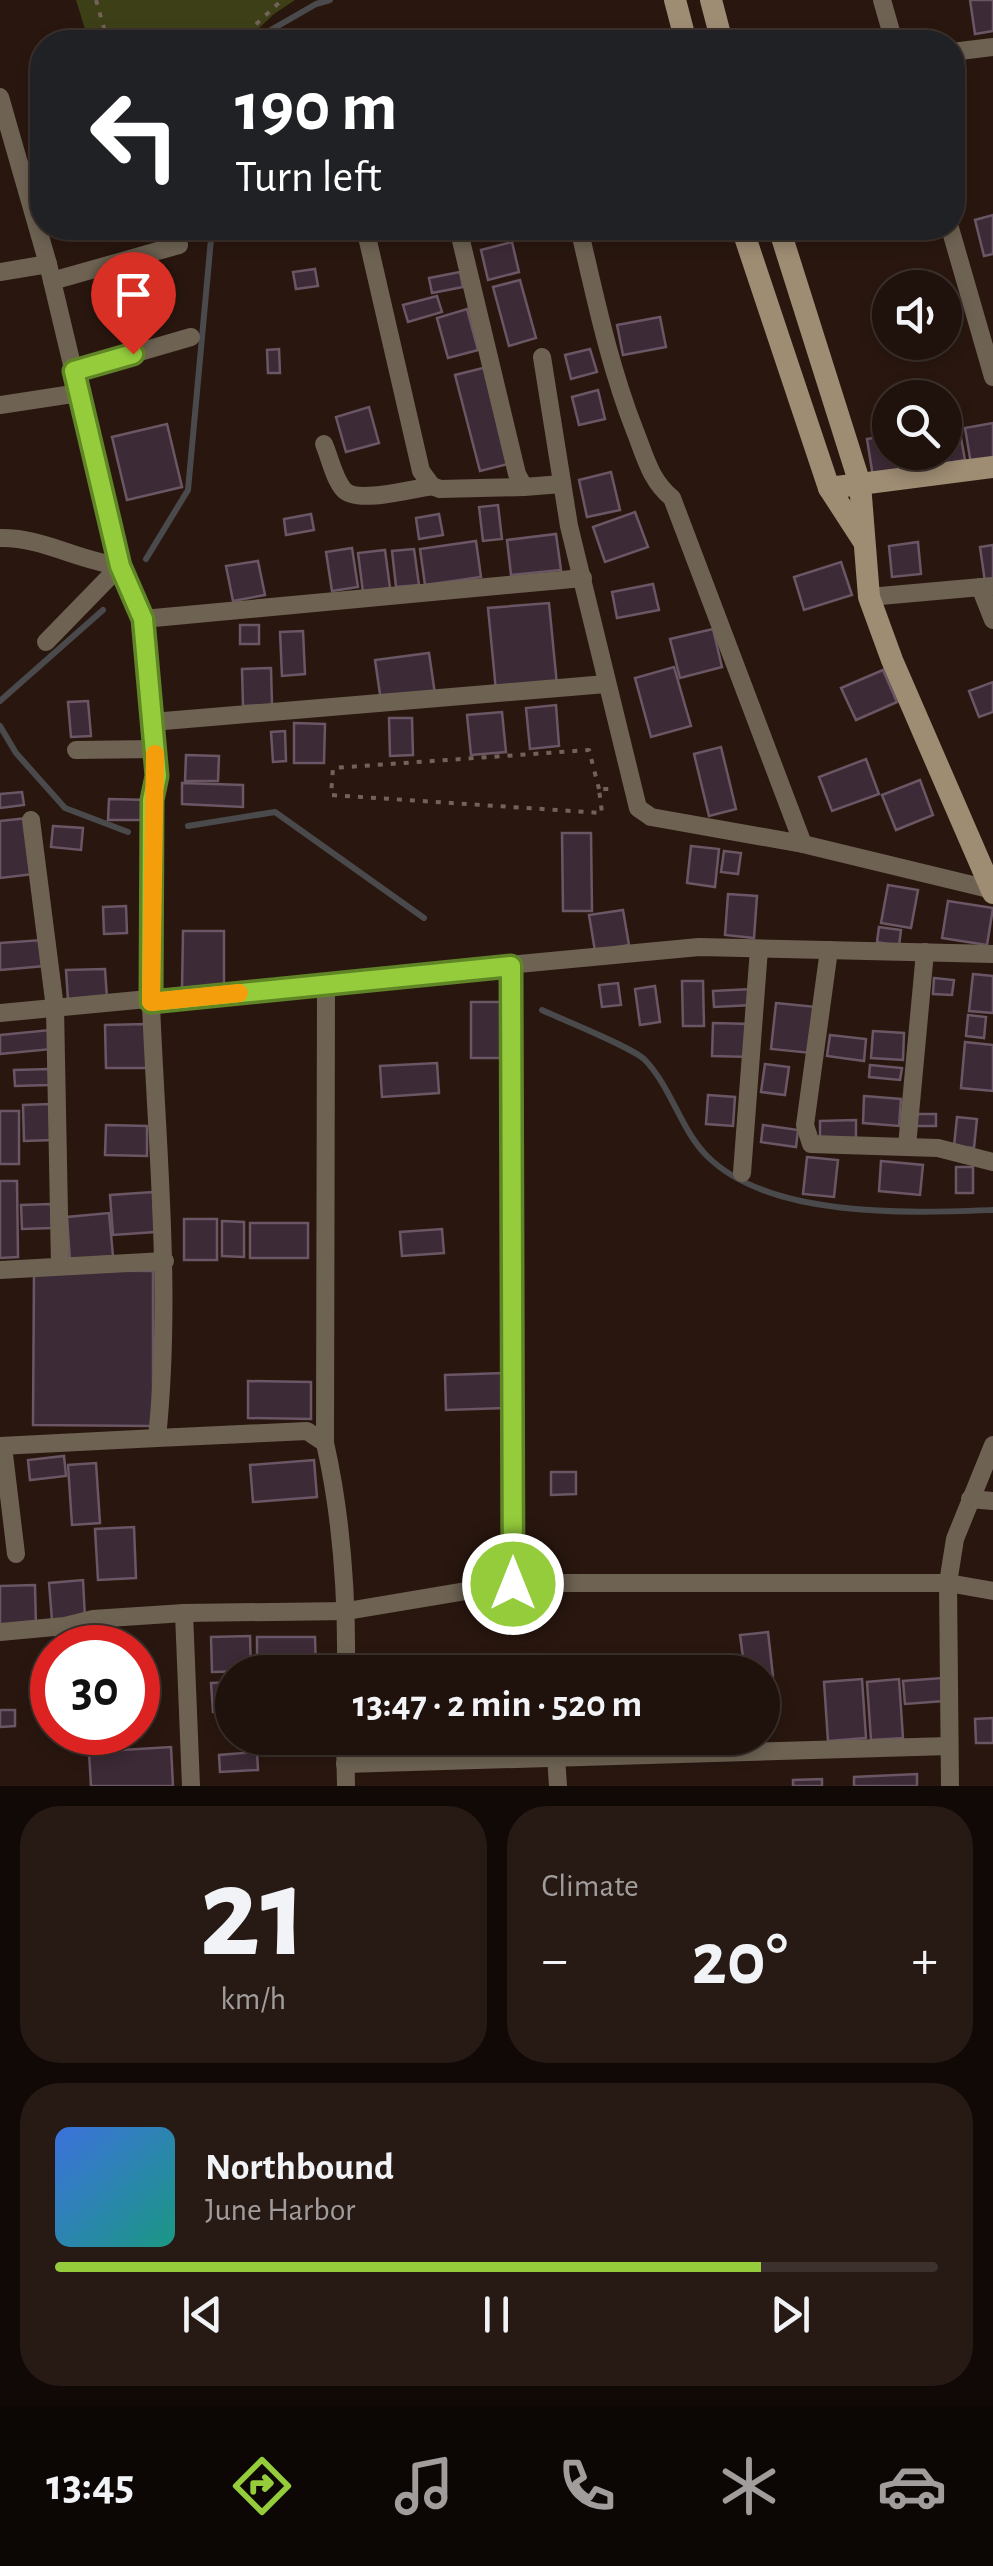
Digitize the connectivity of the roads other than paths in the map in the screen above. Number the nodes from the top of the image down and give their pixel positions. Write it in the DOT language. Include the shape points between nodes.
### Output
graph roads {
  1 [pos="675,0"];
  2 [pos="710,0"];
  3 [pos="882,0"];
  4 [pos="683,30"];
  5 [pos="719,30"];
  6 [pos="891,30"];
  7 [pos="993,47"];
  8 [pos="965,50"];
  9 [pos="0,96"];
  10 [pos="5,130"];
  11 [pos="30,209"];
  12 [pos="40,240"];
  13 [pos="368,240"];
  14 [pos="461,240"];
  15 [pos="582,240"];
  16 [pos="746,240"];
  17 [pos="784,240"];
  18 [pos="954,240"];
  19 [pos="179,245"];
  20 [pos="0,272"];
  21 [pos="50,273"];
  22 [pos="191,337"];
  23 [pos="988,340"];
  24 [pos="542,356"];
  25 [pos="74,371"];
  26 [pos="993,377"];
  27 [pos="79,393"];
  28 [pos="0,404"];
  29 [pos="324,444"];
  30 [pos="993,467"];
  31 [pos="562,484"];
  32 [pos="860,484"];
  33 [pos="432,486"];
  34 [pos="524,488"];
  35 [pos="829,488"];
  36 [pos="0,538"];
  37 [pos="866,545"];
  38 [pos="120,566"];
  39 [pos="583,578"];
  40 [pos="986,586"];
  41 [pos="869,598"];
  42 [pos="143,619"];
  43 [pos="993,620"];
  44 [pos="46,642"];
  45 [pos="606,684"];
  46 [pos="152,722"];
  47 [pos="154,748"];
  48 [pos="76,750"];
  49 [pos="31,820"];
  50 [pos="803,844"];
  51 [pos="991,891"];
  52 [pos="759,950"];
  53 [pos="829,950"];
  54 [pos="925,952"];
  55 [pos="993,954"];
  56 [pos="511,966"];
  57 [pos="326,984"];
  58 [pos="151,1002"];
  59 [pos="55,1008"];
  60 [pos="0,1013"];
  61 [pos="907,1146"];
  62 [pos="993,1162"];
  63 [pos="742,1173"];
  64 [pos="165,1260"];
  65 [pos="60,1265"];
  66 [pos="0,1270"];
  67 [pos="157,1438"];
  68 [pos="325,1443"];
  69 [pos="993,1445"];
  70 [pos="2,1446"];
  71 [pos="970,1499"];
  72 [pos="993,1501"];
  73 [pos="16,1554"];
  74 [pos="948,1583"];
  75 [pos="513,1584"];
  76 [pos="993,1591"];
  77 [pos="347,1611"];
  78 [pos="184,1613"];
  79 [pos="0,1632"];
  80 [pos="346,1655"];
  81 [pos="950,1746"];
  82 [pos="344,1755"];
  83 [pos="556,1756"];
  84 [pos="344,1764"];
  85 [pos="191,1786"];
  86 [pos="346,1786"];
  87 [pos="558,1786"];
  88 [pos="950,1786"];
  1 -- 4 [label="street"];
  2 -- 5 [label="street"];
  3 -- 6 [label="street"];
  7 -- 8 [label="street"];
  9 -- 10 [label="street"];
  10 -- 11 [label="street"];
  12 -- 21 [label="street"];
  13 -- 33 [label="street" via="421,470"];
  14 -- 34 [label="street"];
  15 -- 50 [label="street" via="627,414 655,482 672,498"];
  16 -- 35 [label="street"];
  17 -- 32 [label="street"];
  18 -- 23 [label="street"];
  19 -- 21 [label="street"];
  20 -- 21 [label="street"];
  21 -- 25 [label="street"];
  22 -- 25 [label="street"];
  23 -- 26 [label="street"];
  24 -- 31 [label="street"];
  25 -- 27 [label="street"];
  27 -- 28 [label="street"];
  27 -- 38 [label="street"];
  29 -- 33 [label="street" via="346,493"];
  30 -- 32 [label="street"];
  31 -- 34 [label="street"];
  31 -- 39 [label="street"];
  32 -- 35 [label="street"];
  32 -- 37 [label="street"];
  33 -- 34 [label="street"];
  35 -- 37 [label="street"];
  36 -- 38 [label="street"];
  37 -- 41 [label="street"];
  38 -- 42 [label="street"];
  38 -- 44 [label="street"];
  39 -- 42 [label="street"];
  39 -- 45 [label="street"];
  40 -- 41 [label="street"];
  40 -- 43 [label="street"];
  41 -- 51 [label="street"];
  42 -- 46 [label="street"];
  45 -- 46 [label="street"];
  45 -- 50 [label="street" via="638,808 650,817"];
  46 -- 47 [label="street"];
  47 -- 48 [label="street"];
  47 -- 58 [label="street"];
  49 -- 59 [label="street"];
  50 -- 51 [label="street"];
  52 -- 53 [label="street"];
  52 -- 56 [label="street" via="699,947"];
  52 -- 63 [label="street"];
  53 -- 54 [label="street"];
  53 -- 61 [label="street" via="807,1138 810,1144"];
  54 -- 55 [label="street"];
  54 -- 61 [label="street"];
  56 -- 57 [label="street"];
  56 -- 75 [label="street"];
  57 -- 58 [label="street"];
  57 -- 68 [label="street"];
  58 -- 59 [label="street"];
  58 -- 64 [label="street"];
  59 -- 60 [label="street"];
  59 -- 65 [label="street"];
  61 -- 62 [label="street"];
  64 -- 65 [label="street"];
  64 -- 67 [label="street"];
  65 -- 66 [label="street"];
  67 -- 68 [label="street" via="307,1430"];
  67 -- 70 [label="street"];
  68 -- 77 [label="street"];
  69 -- 71 [label="street"];
  70 -- 73 [label="street"];
  71 -- 72 [label="street"];
  71 -- 74 [label="street"];
  74 -- 75 [label="street"];
  74 -- 76 [label="street"];
  74 -- 81 [label="street"];
  75 -- 77 [label="street"];
  77 -- 78 [label="street"];
  77 -- 80 [label="street"];
  78 -- 79 [label="street"];
  78 -- 85 [label="street"];
  81 -- 83 [label="street"];
  81 -- 88 [label="street"];
  82 -- 84 [label="street"];
  83 -- 84 [label="street"];
  83 -- 87 [label="street"];
  84 -- 86 [label="street"];
}
